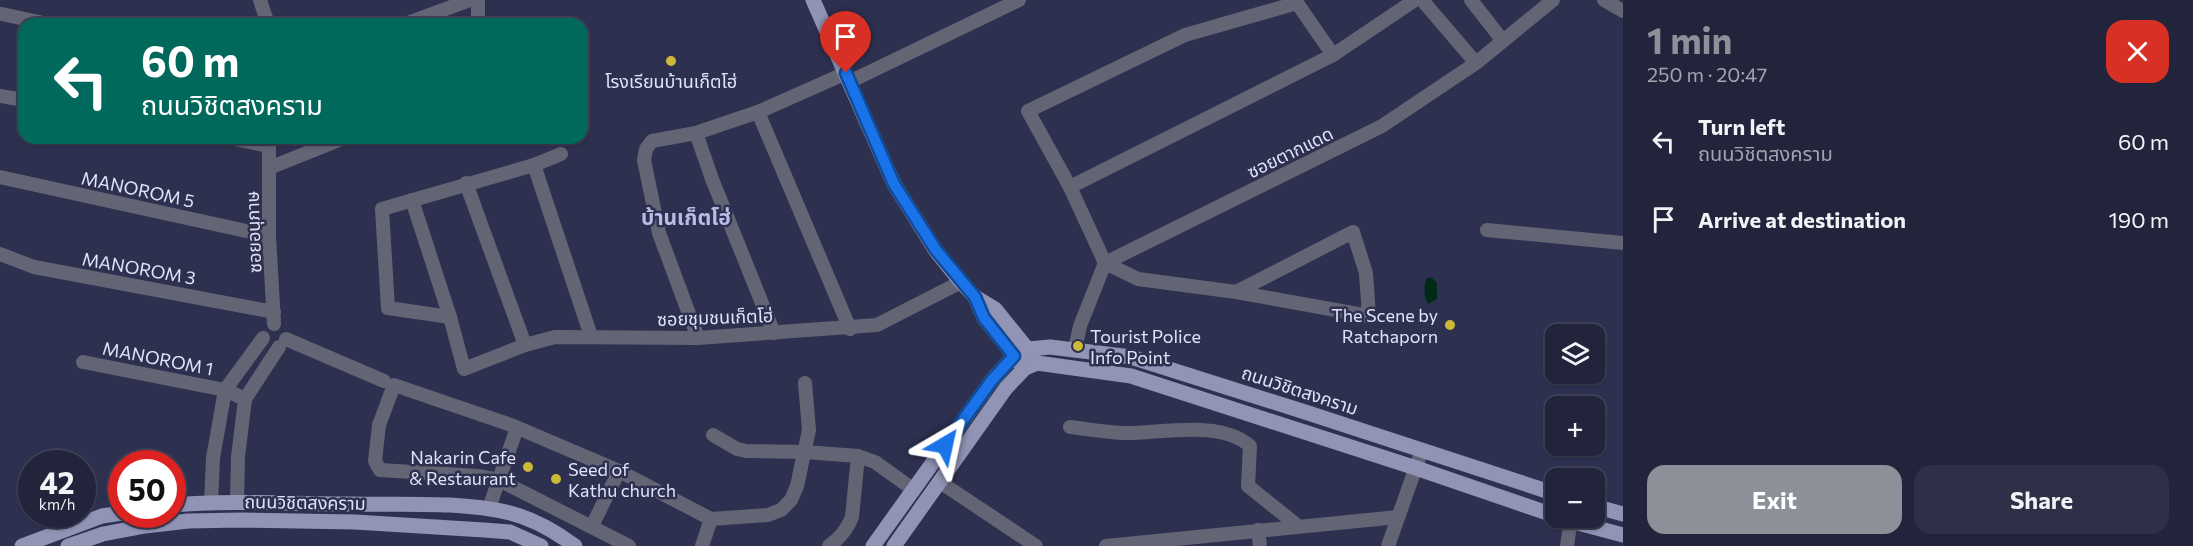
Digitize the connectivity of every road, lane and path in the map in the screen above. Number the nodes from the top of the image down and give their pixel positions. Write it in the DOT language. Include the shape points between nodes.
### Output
graph roads {
  1 [pos="260,0"];
  2 [pos="470,0"];
  3 [pos="478,0"];
  4 [pos="813,0"];
  5 [pos="1019,0"];
  6 [pos="1415,0"];
  7 [pos="1422,0"];
  8 [pos="1471,0"];
  9 [pos="1604,0"];
  10 [pos="1545,3"];
  11 [pos="1623,11"];
  12 [pos="2,12"];
  13 [pos="25,18"];
  14 [pos="266,18"];
  15 [pos="421,18"];
  16 [pos="478,18"];
  17 [pos="1503,41"];
  18 [pos="1333,55"];
  19 [pos="1476,63"];
  20 [pos="848,77"];
  21 [pos="0,96"];
  22 [pos="18,99"];
  23 [pos="758,112"];
  24 [pos="696,133"];
  25 [pos="269,144"];
  26 [pos="329,144"];
  27 [pos="561,154"];
  28 [pos="534,165"];
  29 [pos="269,168"];
  30 [pos="0,177"];
  31 [pos="466,183"];
  32 [pos="1070,187"];
  33 [pos="412,200"];
  34 [pos="1487,230"];
  35 [pos="269,236"];
  36 [pos="1623,243"];
  37 [pos="0,254"];
  38 [pos="1105,262"];
  39 [pos="961,282"];
  40 [pos="1236,292"];
  41 [pos="450,317"];
  42 [pos="274,318"];
  43 [pos="850,329"];
  44 [pos="774,333"];
  45 [pos="591,336"];
  46 [pos="263,338"];
  47 [pos="698,338"];
  48 [pos="282,343"];
  49 [pos="525,345"];
  50 [pos="1075,349"];
  51 [pos="1021,352"];
  52 [pos="83,362"];
  53 [pos="1031,366"];
  54 [pos="384,381"];
  55 [pos="805,383"];
  56 [pos="225,390"];
  57 [pos="245,399"];
  58 [pos="1070,427"];
  59 [pos="517,428"];
  60 [pos="713,435"];
  61 [pos="1422,450"];
  62 [pos="805,452"];
  63 [pos="858,456"];
  64 [pos="1416,468"];
  65 [pos="619,471"];
  66 [pos="499,480"];
  67 [pos="940,482"];
  68 [pos="914,490"];
  69 [pos="1545,490"];
  70 [pos="237,502"];
  71 [pos="212,503"];
  72 [pos="186,504"];
  73 [pos="489,508"];
  74 [pos="1605,509"];
  75 [pos="1545,512"];
  76 [pos="1623,514"];
  77 [pos="108,515"];
  78 [pos="1398,517"];
  79 [pos="711,519"];
  80 [pos="592,526"];
  81 [pos="1298,526"];
  82 [pos="1565,528"];
  83 [pos="1599,528"];
  84 [pos="1258,530"];
  85 [pos="1623,535"];
  86 [pos="534,544"];
  87 [pos="22,546"];
  88 [pos="68,546"];
  89 [pos="575,546"];
  90 [pos="629,546"];
  91 [pos="702,546"];
  92 [pos="829,546"];
  93 [pos="873,546"];
  94 [pos="894,546"];
  95 [pos="1036,546"];
  96 [pos="1106,546"];
  97 [pos="1260,546"];
  98 [pos="1388,546"];
  99 [pos="1567,546"];
  1 -- 14 [label="street"];
  2 -- 15 [label="street"];
  3 -- 16 [label="street"];
  4 -- 20 [label="main road"];
  5 -- 20 [label="street"];
  6 -- 18 [label="street"];
  7 -- 19 [label="street"];
  8 -- 17 [label="street"];
  9 -- 11 [label="street"];
  10 -- 17 [label="street, ซอยตากแดด"];
  12 -- 13 [label="street"];
  17 -- 19 [label="street, ซอยตากแดด"];
  18 -- 32 [label="street"];
  18 -- 32 [label="street" via="1297,3 1185,35 1028,111"];
  19 -- 38 [label="street, ซอยตากแดด" via="1382,126"];
  20 -- 23 [label="street"];
  20 -- 39 [label="main road" via="894,184"];
  21 -- 22 [label="street"];
  23 -- 24 [label="street"];
  23 -- 43 [label="street"];
  24 -- 44 [label="street"];
  24 -- 47 [label="street" via="652,141 644,160 660,233"];
  25 -- 29 [label="street, ซอยอนุภาษ"];
  26 -- 29 [label="street"];
  27 -- 28 [label="street"];
  28 -- 31 [label="street"];
  28 -- 45 [label="street"];
  29 -- 35 [label="street, ซอยอนุภาษ"];
  30 -- 35 [label="street, MANOROM 5"];
  31 -- 33 [label="street"];
  31 -- 49 [label="street"];
  32 -- 38 [label="street"];
  33 -- 41 [label="street"];
  33 -- 41 [label="street" via="382,209 388,308"];
  34 -- 36 [label="street"];
  35 -- 42 [label="street, ซอยอนุภาษ"];
  37 -- 42 [label="street, MANOROM 3" via="34,267"];
  38 -- 40 [label="street" via="1138,279"];
  38 -- 50 [label="street"];
  39 -- 43 [label="street, ซอยชุมชนเก็ตโฮ่" via="877,325"];
  39 -- 51 [label="main road" via="975,297 984,318"];
  40 -- 40 [label="street" via="1247,294 1369,315 1366,273 1353,232"];
  41 -- 49 [label="street, ซอยชุมชนเก็ตโฮ่" via="464,369"];
  42 -- 46 [label="street"];
  42 -- 48 [label="street" via="284,329"];
  43 -- 44 [label="street, ซอยชุมชนเก็ตโฮ่"];
  44 -- 47 [label="street, ซอยชุมชนเก็ตโฮ่"];
  45 -- 47 [label="street, ซอยชุมชนเก็ตโฮ่"];
  45 -- 49 [label="street, ซอยชุมชนเก็ตโฮ่" via="555,337"];
  46 -- 48 [label="street" via="271,347"];
  46 -- 56 [label="street"];
  48 -- 54 [label="street"];
  48 -- 57 [label="street"];
  50 -- 51 [label="main road, ถนนวิชิตสงคราม" via="1050,347"];
  50 -- 61 [label="main road, ถนนวิชิตสงคราม" via="1131,357"];
  51 -- 53 [label="main road"];
  51 -- 68 [label="main road" via="992,380"];
  52 -- 56 [label="street, MANOROM 1"];
  53 -- 64 [label="main road" via="1131,376"];
  53 -- 67 [label="main road" via="1006,388"];
  55 -- 62 [label="street" via="809,430"];
  56 -- 57 [label="street"];
  56 -- 71 [label="street" via="213,458"];
  57 -- 70 [label="street" via="237,457"];
  58 -- 81 [label="street" via="1122,433 1216,431 1244,440 1250,446 1248,486"];
  59 -- 65 [label="street"];
  59 -- 66 [label="street"];
  59 -- 66 [label="street" via="394,385 382,416 375,461 380,470"];
  60 -- 62 [label="street" via="737,450"];
  61 -- 64 [label="street"];
  61 -- 69 [label="main road, ถนนวิชิตสงคราม"];
  62 -- 63 [label="street"];
  62 -- 79 [label="street" via="797,486 781,510 768,515"];
  63 -- 68 [label="street" via="875,462"];
  63 -- 92 [label="street" via="852,517 840,538"];
  64 -- 75 [label="main road"];
  64 -- 78 [label="street"];
  65 -- 79 [label="street"];
  65 -- 80 [label="street"];
  66 -- 73 [label="street"];
  66 -- 80 [label="street"];
  67 -- 94 [label="main road"];
  67 -- 95 [label="street"];
  68 -- 93 [label="main road"];
  70 -- 71 [label="main road, ถนนวิชิตสงคราม"];
  70 -- 73 [label="main road, ถนนวิชิตสงคราม"];
  71 -- 72 [label="main road, ถนนวิชิตสงคราม"];
  73 -- 89 [label="main road, ถนนวิชิตสงคราม" via="531,521"];
  74 -- 76 [label="main road"];
  77 -- 87 [label="main road"];
  78 -- 81 [label="street"];
  78 -- 98 [label="street"];
  79 -- 91 [label="street"];
  80 -- 90 [label="street"];
  81 -- 84 [label="street"];
  82 -- 99 [label="street"];
  83 -- 85 [label="main road"];
  84 -- 96 [label="street"];
  84 -- 97 [label="street"];
  86 -- 88 [label="main road, ถนนวิชิตสงคราม" via="510,532 356,522 241,520 145,526"];
}
